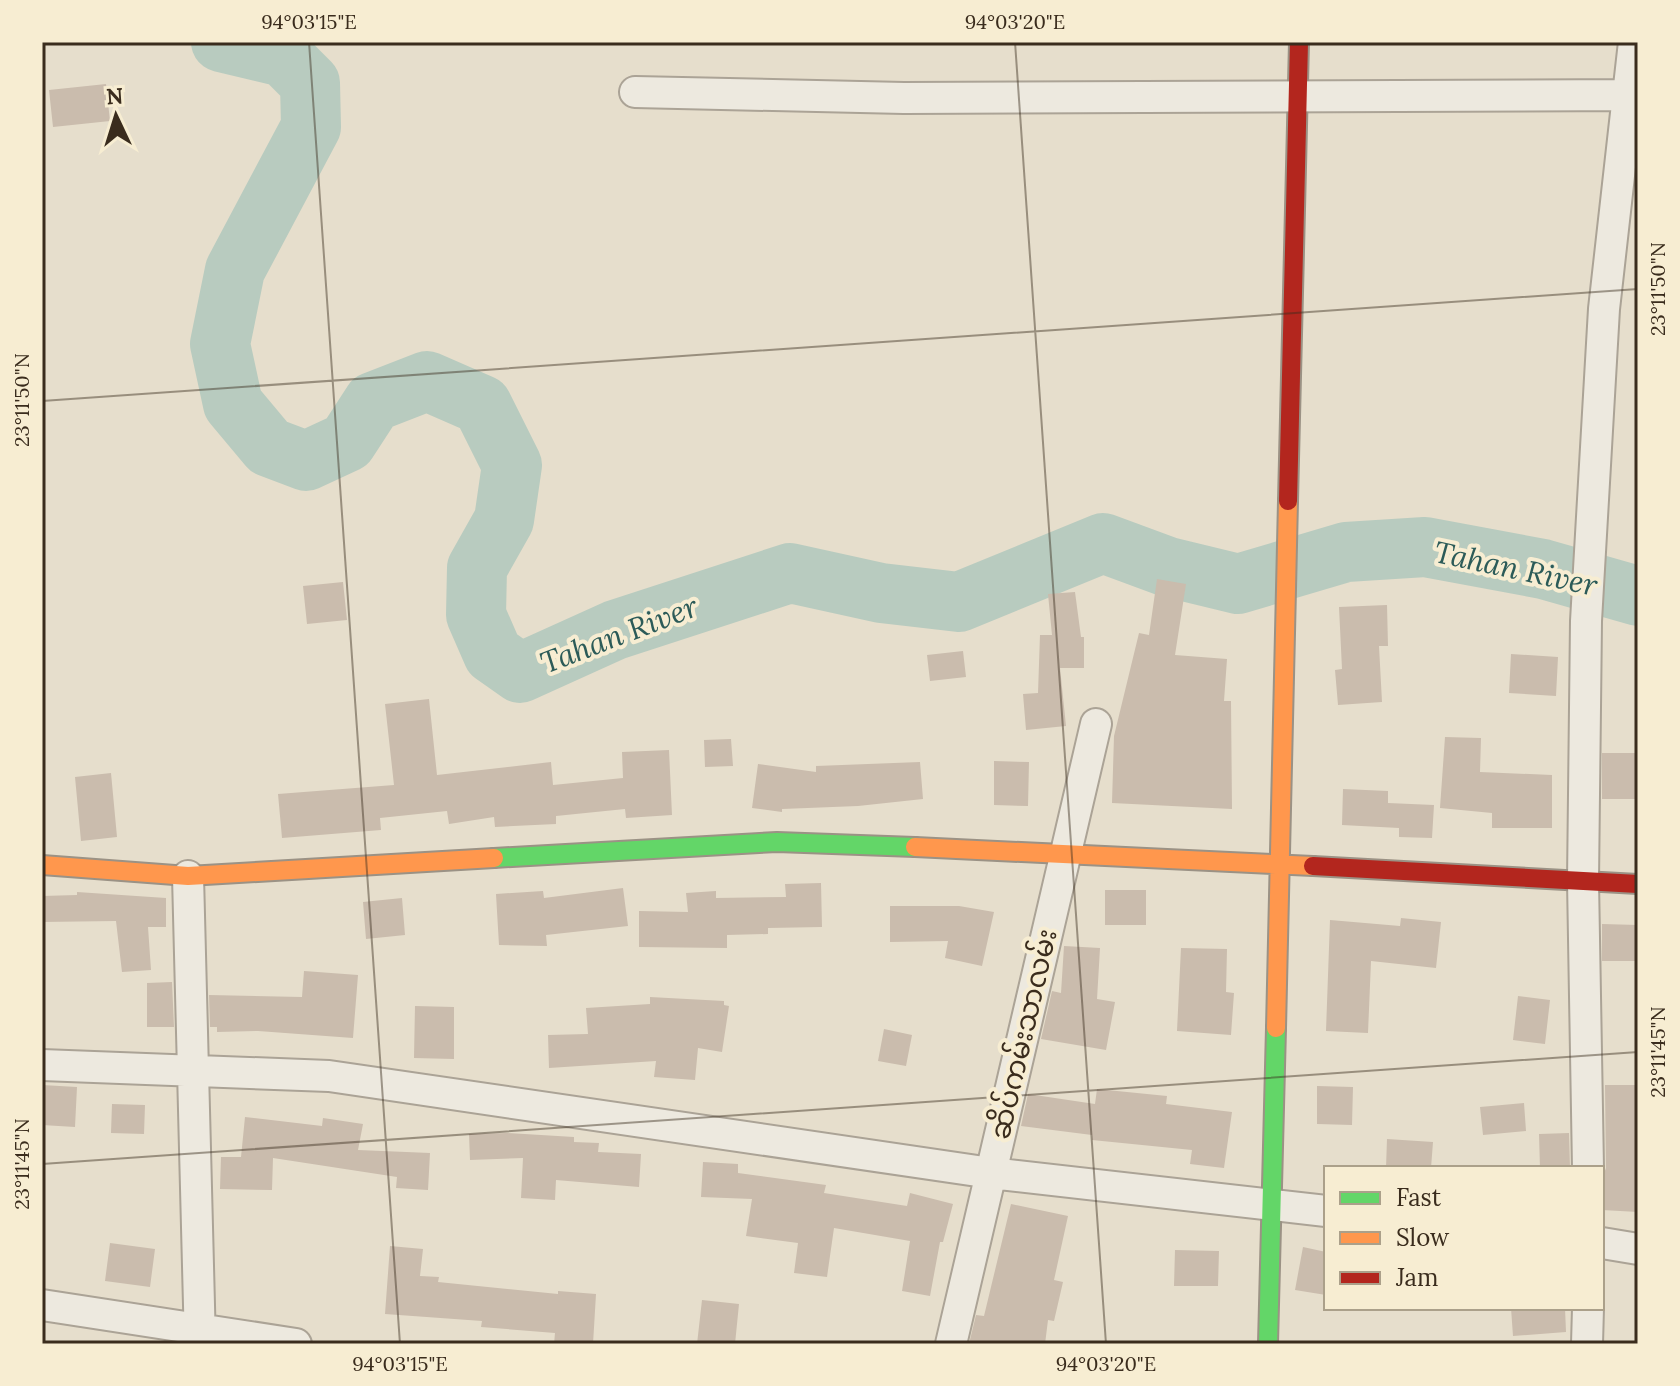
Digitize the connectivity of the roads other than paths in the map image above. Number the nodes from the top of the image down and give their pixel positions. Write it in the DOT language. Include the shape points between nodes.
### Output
graph roads {
  1 [pos="1299,42"];
  2 [pos="1634,42"];
  3 [pos="635,92"];
  4 [pos="1633,95"];
  5 [pos="1299,98"];
  6 [pos="1096,724"];
  7 [pos="1066,852"];
  8 [pos="42,865"];
  9 [pos="1279,867"];
  10 [pos="188,876"];
  11 [pos="1583,881"];
  12 [pos="1638,884"];
  13 [pos="42,1065"];
  14 [pos="194,1073"];
  15 [pos="1588,1166"];
  16 [pos="991,1173"];
  17 [pos="1271,1205"];
  18 [pos="1324,1211"];
  19 [pos="1604,1243"];
  20 [pos="1638,1249"];
  21 [pos="42,1305"];
  22 [pos="1588,1310"];
  23 [pos="200,1337"];
  24 [pos="296,1344"];
  25 [pos="951,1344"];
  26 [pos="1268,1344"];
  27 [pos="1587,1344"];
  1 -- 5 [label="street"];
  2 -- 4 [label="street"];
  3 -- 5 [label="street"];
  4 -- 5 [label="street"];
  4 -- 11 [label="street" via="1604,309 1586,621"];
  5 -- 9 [label="street"];
  6 -- 7 [label="street, ဆိပ်ကမ်းသာလမ်း"];
  7 -- 9 [label="street"];
  7 -- 10 [label="street" via="777,842"];
  7 -- 16 [label="street, ဆိပ်ကမ်းသာလမ်း"];
  8 -- 10 [label="street"];
  9 -- 11 [label="street"];
  9 -- 17 [label="street"];
  10 -- 14 [label="street"];
  11 -- 12 [label="street"];
  11 -- 15 [label="street"];
  13 -- 14 [label="street"];
  14 -- 16 [label="street" via="329,1076"];
  14 -- 23 [label="street"];
  16 -- 17 [label="street"];
  16 -- 25 [label="street, ဆိပ်ကမ်းသာလမ်း"];
  17 -- 18 [label="street"];
  17 -- 26 [label="street"];
  19 -- 20 [label="street"];
  21 -- 23 [label="street"];
  22 -- 27 [label="street"];
  23 -- 24 [label="street"];
}
